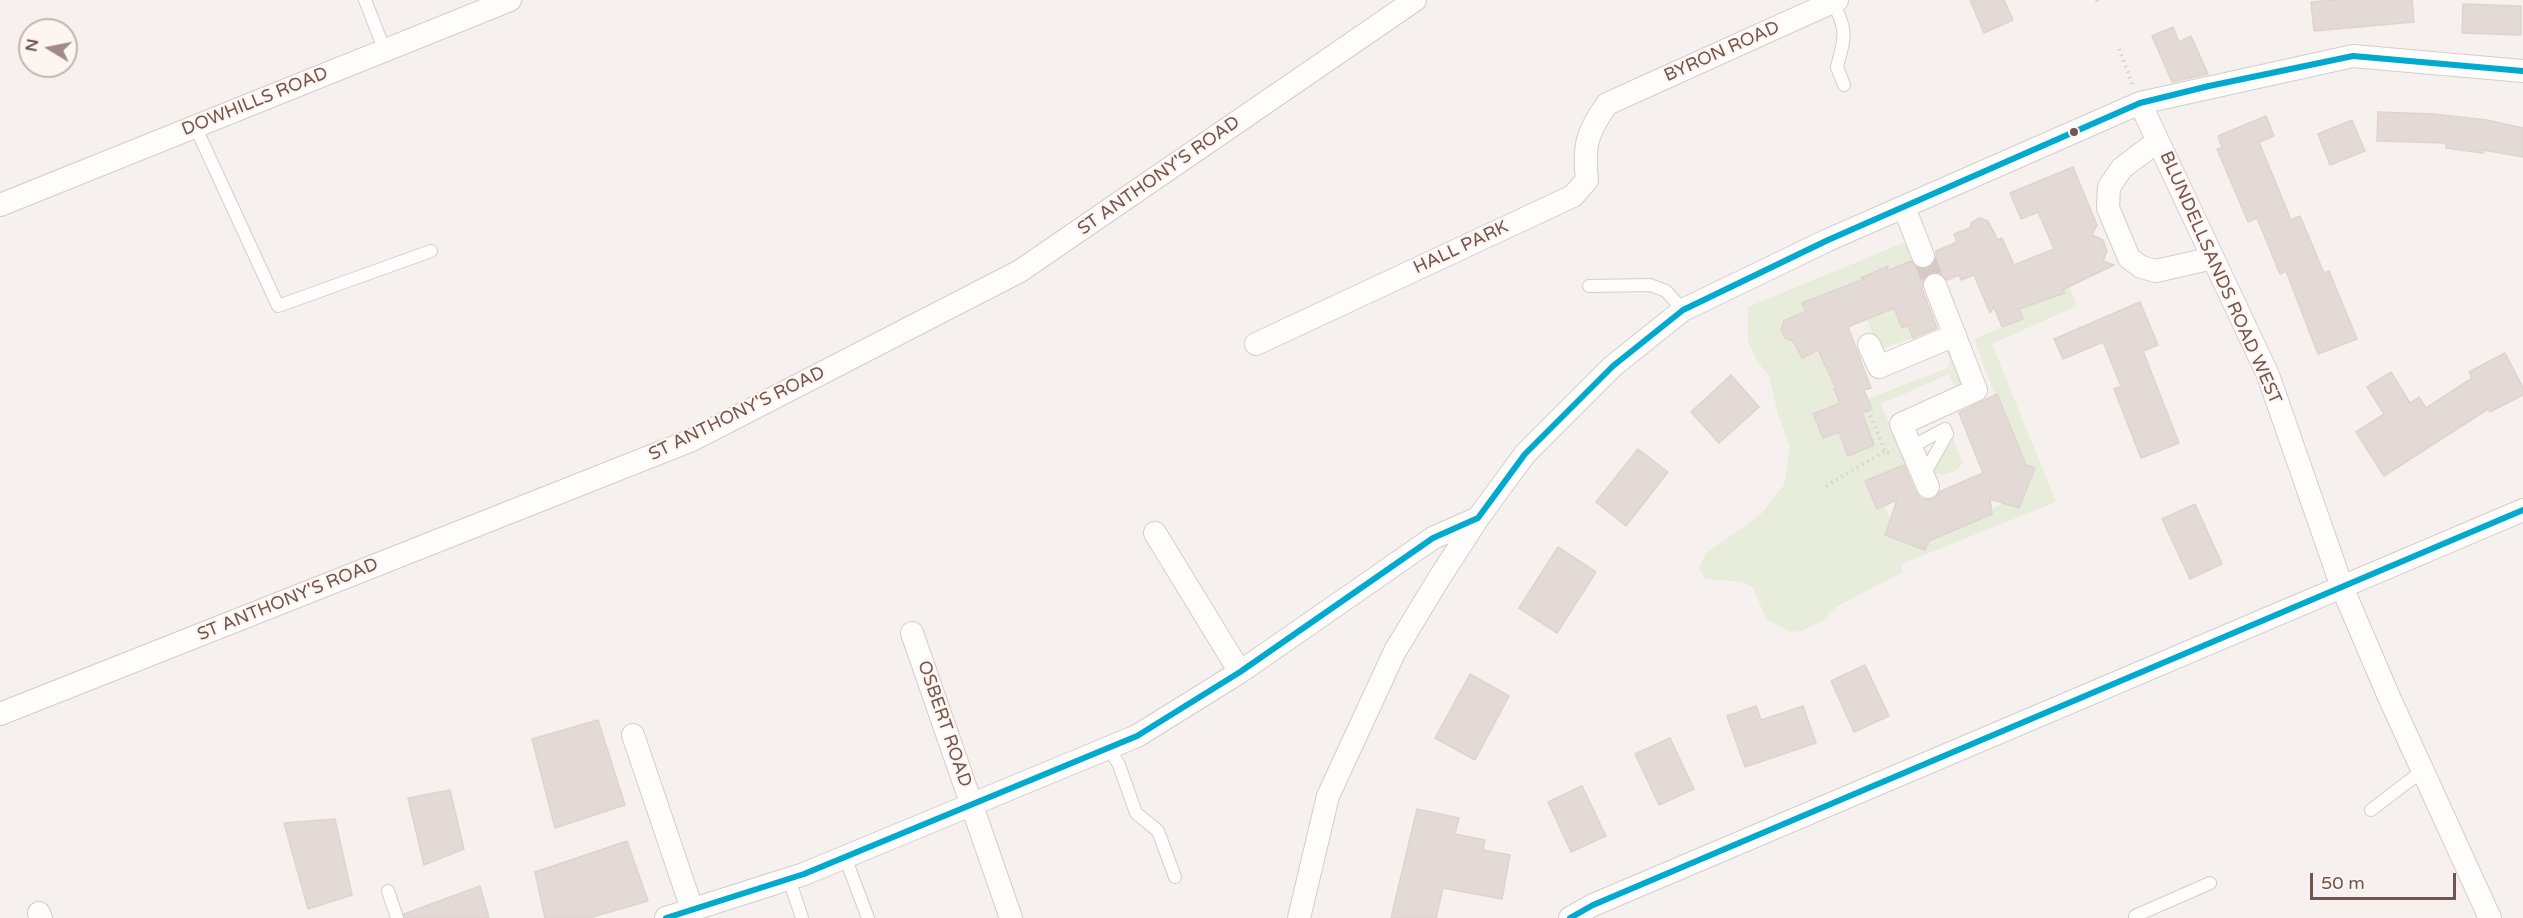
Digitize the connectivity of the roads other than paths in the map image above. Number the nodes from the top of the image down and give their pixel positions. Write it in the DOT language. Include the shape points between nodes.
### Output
graph roads {
  1 [pos="364,0"];
  2 [pos="510,0"];
  3 [pos="1414,0"];
  4 [pos="1835,1"];
  5 [pos="385,51"];
  6 [pos="2523,71"];
  7 [pos="1844,85"];
  8 [pos="2140,103"];
  9 [pos="1607,104"];
  10 [pos="195,126"];
  11 [pos="2158,141"];
  12 [pos="0,204"];
  13 [pos="1904,207"];
  14 [pos="431,251"];
  15 [pos="1923,256"];
  16 [pos="2212,258"];
  17 [pos="1935,285"];
  18 [pos="1589,286"];
  19 [pos="1683,310"];
  20 [pos="1954,335"];
  21 [pos="1256,344"];
  22 [pos="1869,345"];
  23 [pos="1911,447"];
  24 [pos="1925,481"];
  25 [pos="2523,510"];
  26 [pos="1478,518"];
  27 [pos="1155,533"];
  28 [pos="2342,587"];
  29 [pos="912,633"];
  30 [pos="1240,672"];
  31 [pos="0,714"];
  32 [pos="633,735"];
  33 [pos="1109,748"];
  34 [pos="2422,771"];
  35 [pos="973,805"];
  36 [pos="2371,810"];
  37 [pos="845,857"];
  38 [pos="1175,877"];
  39 [pos="789,879"];
  40 [pos="2210,883"];
  41 [pos="388,891"];
  42 [pos="692,909"];
  43 [pos="397,918"];
  44 [pos="666,918"];
  45 [pos="802,918"];
  46 [pos="868,918"];
  47 [pos="1011,918"];
  48 [pos="1299,918"];
  49 [pos="1570,918"];
  50 [pos="2136,918"];
  51 [pos="2490,918"];
  1 -- 5 [label="lane"];
  2 -- 5 [label="street, DOWHILLS ROAD"];
  3 -- 31 [label="street, ST ANTHONY'S ROAD" via="1020,271 692,440"];
  4 -- 7 [label="lane" via="1845,32 1837,67"];
  4 -- 9 [label="street, BYRON ROAD"];
  5 -- 10 [label="street, DOWHILLS ROAD"];
  6 -- 8 [label="street" via="2353,56"];
  8 -- 11 [label="street, BLUNDELLSANDS ROAD WEST"];
  8 -- 13 [label="street"];
  9 -- 21 [label="street, HALL PARK" via="1592,125 1584,153 1587,180 1573,196"];
  10 -- 12 [label="street, DOWHILLS ROAD"];
  10 -- 14 [label="lane" via="278,306"];
  11 -- 16 [label="street, BLUNDELLSANDS ROAD WEST"];
  11 -- 16 [label="street" via="2122,168 2109,188 2108,208 2128,258 2156,271"];
  13 -- 15 [label="street"];
  13 -- 19 [label="street"];
  16 -- 28 [label="street, BLUNDELLSANDS ROAD WEST" via="2268,375"];
  17 -- 20 [label="street"];
  18 -- 19 [label="lane" via="1650,285 1666,291"];
  19 -- 26 [label="street" via="1613,366 1525,454"];
  20 -- 22 [label="street" via="1879,367"];
  20 -- 23 [label="street" via="1976,390 1901,424"];
  23 -- 24 [label="street"];
  23 -- 24 [label="lane" via="1945,429 1947,434"];
  25 -- 28 [label="street"];
  26 -- 30 [label="street" via="1433,538"];
  26 -- 48 [label="street" via="1395,651 1328,796"];
  27 -- 30 [label="street"];
  28 -- 34 [label="street, BLUNDELLSANDS ROAD WEST"];
  28 -- 49 [label="street"];
  29 -- 35 [label="street, OSBERT ROAD"];
  30 -- 33 [label="street" via="1137,736"];
  32 -- 42 [label="street"];
  33 -- 35 [label="street"];
  33 -- 38 [label="lane" via="1136,813 1158,831"];
  34 -- 36 [label="lane"];
  34 -- 51 [label="street, BLUNDELLSANDS ROAD WEST"];
  35 -- 37 [label="street"];
  35 -- 47 [label="street, OSBERT ROAD"];
  37 -- 39 [label="street"];
  37 -- 46 [label="lane"];
  39 -- 42 [label="street"];
  39 -- 45 [label="lane"];
  40 -- 50 [label="lane"];
  41 -- 43 [label="lane"];
  42 -- 44 [label="street"];
}
